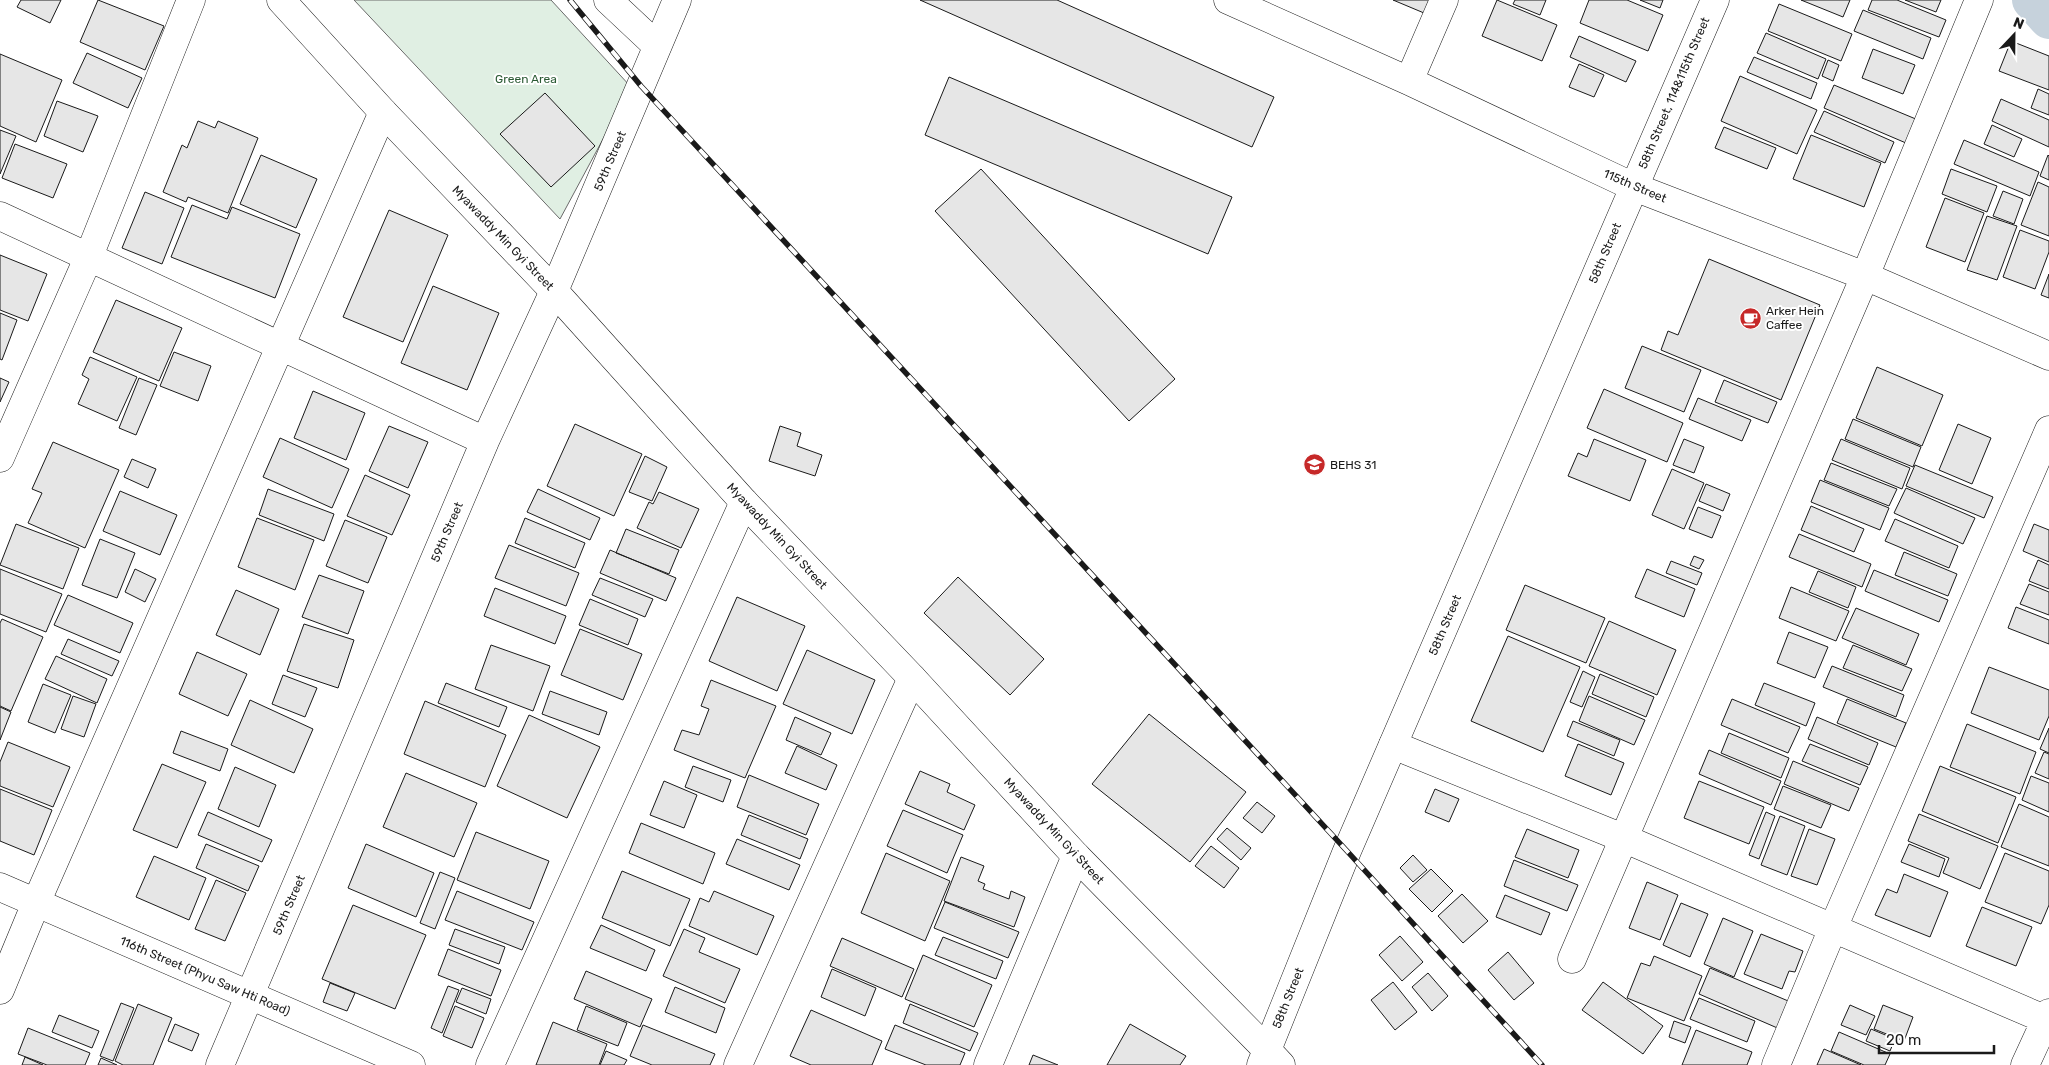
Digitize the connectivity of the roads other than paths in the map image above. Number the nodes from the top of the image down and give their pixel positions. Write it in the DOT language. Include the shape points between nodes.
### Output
graph roads {
  1 [pos="191,0"];
  2 [pos="281,0"];
  3 [pos="608,0"];
  4 [pos="677,0"];
  5 [pos="1228,0"];
  6 [pos="1444,0"];
  7 [pos="1715,0"];
  8 [pos="1979,0"];
  9 [pos="657,46"];
  10 [pos="1409,81"];
  11 [pos="384,112"];
  12 [pos="1634,187"];
  13 [pos="0,216"];
  14 [pos="89,256"];
  15 [pos="1865,276"];
  16 [pos="554,291"];
  17 [pos="281,347"];
  18 [pos="2049,356"];
  19 [pos="2049,430"];
  20 [pos="485,441"];
  21 [pos="0,458"];
  22 [pos="744,502"];
  23 [pos="912,678"];
  24 [pos="1393,745"];
  25 [pos="1624,838"];
  26 [pos="1076,856"];
  27 [pos="0,887"];
  28 [pos="36,903"];
  29 [pos="1833,928"];
  30 [pos="1572,959"];
  31 [pos="0,990"];
  32 [pos="251,996"];
  33 [pos="2048,1018"];
  34 [pos="1270,1060"];
  35 [pos="220,1065"];
  36 [pos="411,1065"];
  37 [pos="490,1065"];
  38 [pos="738,1065"];
  39 [pos="988,1065"];
  40 [pos="1776,1065"];
  41 [pos="2025,1065"];
  1 -- 14 [label="street"];
  2 -- 11 [label="street, Myawaddy Min Gyi Street"];
  3 -- 9 [label="street"];
  4 -- 9 [label="street, 59th Street"];
  5 -- 10 [label="street, 115th Street"];
  6 -- 10 [label="street"];
  7 -- 12 [label="street, 58th Street, 114&115th Street"];
  8 -- 15 [label="street"];
  9 -- 16 [label="street, 59th Street"];
  10 -- 12 [label="street, 115th Street"];
  11 -- 16 [label="street, Myawaddy Min Gyi Street"];
  11 -- 17 [label="street"];
  12 -- 15 [label="street, 115th Street"];
  12 -- 24 [label="street, 58th Street"];
  13 -- 14 [label="street"];
  14 -- 17 [label="street"];
  14 -- 21 [label="street"];
  15 -- 18 [label="street, 115th Street"];
  15 -- 25 [label="street"];
  16 -- 20 [label="street, 59th Street"];
  16 -- 22 [label="street, Myawaddy Min Gyi Street"];
  17 -- 20 [label="street"];
  17 -- 28 [label="street"];
  19 -- 29 [label="street"];
  20 -- 32 [label="street, 59th Street"];
  22 -- 23 [label="street, Myawaddy Min Gyi Street"];
  22 -- 37 [label="street"];
  23 -- 26 [label="street, Myawaddy Min Gyi Street"];
  23 -- 38 [label="street"];
  24 -- 25 [label="street"];
  24 -- 34 [label="street, 58th Street" via="1343,860"];
  25 -- 29 [label="street"];
  25 -- 30 [label="street"];
  26 -- 34 [label="street, Myawaddy Min Gyi Street"];
  26 -- 39 [label="street"];
  27 -- 28 [label="street, 116th Street (Phyu Saw Hti Road)"];
  28 -- 31 [label="street"];
  28 -- 32 [label="street, 116th Street (Phyu Saw Hti Road)"];
  29 -- 33 [label="street"];
  29 -- 40 [label="street"];
  32 -- 35 [label="street, 59th Street"];
  32 -- 36 [label="street, 116th Street (Phyu Saw Hti Road)"];
  33 -- 41 [label="street"];
}
